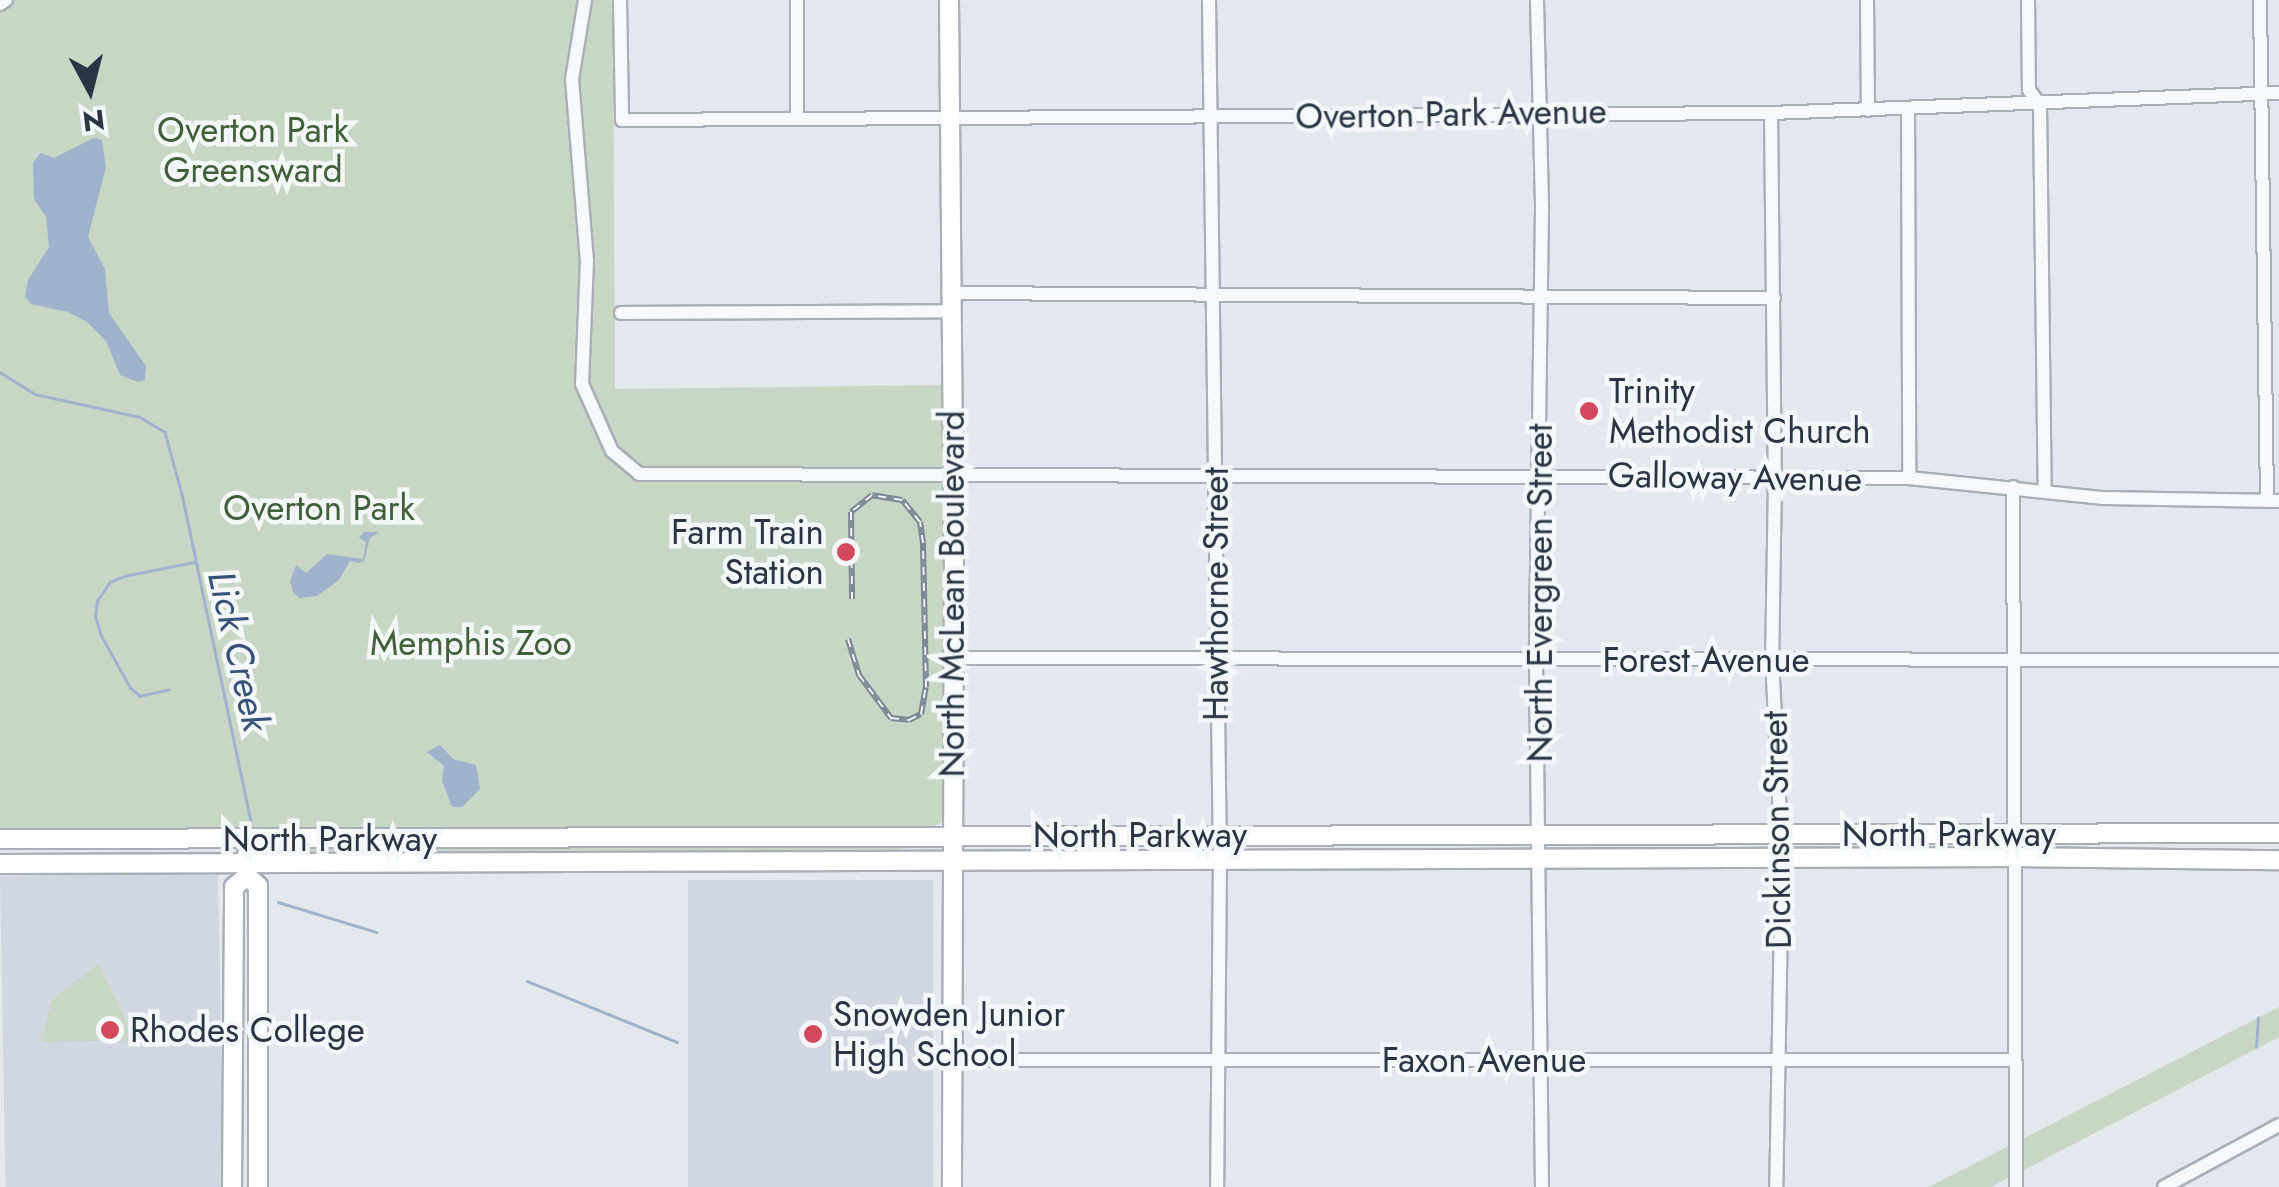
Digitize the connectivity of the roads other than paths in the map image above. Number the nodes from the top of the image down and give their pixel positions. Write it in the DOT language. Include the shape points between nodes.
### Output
graph roads {
  1 [pos="585,0"];
  2 [pos="620,0"];
  3 [pos="797,0"];
  4 [pos="948,0"];
  5 [pos="1209,0"];
  6 [pos="1537,0"];
  7 [pos="1867,0"];
  8 [pos="2028,0"];
  9 [pos="2260,0"];
  10 [pos="2279,92"];
  11 [pos="2262,94"];
  12 [pos="2040,105"];
  13 [pos="1908,108"];
  14 [pos="1868,110"];
  15 [pos="1771,113"];
  16 [pos="1541,115"];
  17 [pos="1209,116"];
  18 [pos="949,118"];
  19 [pos="797,119"];
  20 [pos="1212,296"];
  21 [pos="1541,296"];
  22 [pos="1774,298"];
  23 [pos="950,302"];
  24 [pos="621,313"];
  25 [pos="951,472"];
  26 [pos="1216,474"];
  27 [pos="1540,475"];
  28 [pos="1775,477"];
  29 [pos="1909,478"];
  30 [pos="2012,487"];
  31 [pos="2045,490"];
  32 [pos="2273,501"];
  33 [pos="954,658"];
  34 [pos="1216,659"];
  35 [pos="1772,659"];
  36 [pos="1536,660"];
  37 [pos="2012,660"];
  38 [pos="2279,660"];
  39 [pos="1540,832"];
  40 [pos="2279,833"];
  41 [pos="2016,834"];
  42 [pos="1218,835"];
  43 [pos="1781,835"];
  44 [pos="954,836"];
  45 [pos="0,838"];
  46 [pos="247,840"];
  47 [pos="2016,857"];
  48 [pos="1540,859"];
  49 [pos="1782,859"];
  50 [pos="1220,860"];
  51 [pos="2279,860"];
  52 [pos="955,861"];
  53 [pos="0,864"];
  54 [pos="247,869"];
  55 [pos="233,1054"];
  56 [pos="257,1055"];
  57 [pos="1540,1058"];
  58 [pos="954,1060"];
  59 [pos="1778,1060"];
  60 [pos="2016,1060"];
  61 [pos="1215,1062"];
  62 [pos="257,1076"];
  63 [pos="233,1077"];
  64 [pos="2279,1125"];
  65 [pos="232,1187"];
  66 [pos="258,1187"];
  67 [pos="952,1187"];
  68 [pos="1217,1187"];
  69 [pos="1542,1187"];
  70 [pos="1776,1187"];
  71 [pos="2016,1187"];
  72 [pos="2164,1187"];
  1 -- 25 [label="street, Galloway Avenue" via="572,79 587,260 582,384 612,451 648,475"];
  2 -- 19 [label="street, Overton Park Avenue" via="622,120"];
  3 -- 19 [label="street"];
  4 -- 18 [label="main road, North McLean Boulevard"];
  5 -- 17 [label="street, Hawthorne Street"];
  6 -- 16 [label="street, North Evergreen Street"];
  7 -- 14 [label="street"];
  8 -- 12 [label="street" via="2029,90"];
  9 -- 11 [label="street"];
  10 -- 11 [label="street, Overton Park Avenue"];
  11 -- 12 [label="street, Overton Park Avenue"];
  11 -- 32 [label="street"];
  12 -- 13 [label="street, Overton Park Avenue"];
  12 -- 31 [label="street"];
  13 -- 14 [label="street, Overton Park Avenue"];
  13 -- 29 [label="street"];
  14 -- 15 [label="street, Overton Park Avenue"];
  15 -- 16 [label="street, Overton Park Avenue"];
  15 -- 22 [label="street, Dickinson Street"];
  16 -- 17 [label="street, Overton Park Avenue"];
  16 -- 21 [label="street, North Evergreen Street"];
  17 -- 18 [label="street, Overton Park Avenue"];
  17 -- 20 [label="street, Hawthorne Street"];
  18 -- 19 [label="street, Overton Park Avenue"];
  18 -- 23 [label="main road, North McLean Boulevard"];
  20 -- 21 [label="street"];
  20 -- 23 [label="street"];
  20 -- 26 [label="street, Hawthorne Street"];
  21 -- 22 [label="street"];
  21 -- 27 [label="street, North Evergreen Street"];
  22 -- 28 [label="street, Dickinson Street"];
  23 -- 24 [label="street"];
  23 -- 25 [label="main road, North McLean Boulevard"];
  25 -- 26 [label="street, Galloway Avenue"];
  25 -- 33 [label="main road, North McLean Boulevard"];
  26 -- 27 [label="street, Galloway Avenue"];
  26 -- 34 [label="street, Hawthorne Street"];
  27 -- 28 [label="street, Galloway Avenue"];
  27 -- 36 [label="street, North Evergreen Street"];
  28 -- 29 [label="street, Galloway Avenue"];
  28 -- 35 [label="street, Dickinson Street"];
  29 -- 30 [label="street, Galloway Avenue"];
  30 -- 31 [label="street, Galloway Avenue"];
  30 -- 37 [label="street"];
  31 -- 32 [label="street, Galloway Avenue" via="2104,498"];
  33 -- 34 [label="street, Forest Avenue"];
  33 -- 44 [label="main road, North McLean Boulevard"];
  34 -- 36 [label="street, Forest Avenue"];
  34 -- 42 [label="street, Hawthorne Street"];
  35 -- 36 [label="street, Forest Avenue"];
  35 -- 37 [label="street, Forest Avenue"];
  35 -- 43 [label="street, Dickinson Street"];
  36 -- 39 [label="street, North Evergreen Street"];
  37 -- 38 [label="street, Forest Avenue"];
  37 -- 41 [label="street"];
  39 -- 42 [label="main road, North Parkway"];
  39 -- 43 [label="main road, North Parkway"];
  39 -- 48 [label="street, North Evergreen Street"];
  40 -- 41 [label="main road, North Parkway"];
  41 -- 43 [label="main road, North Parkway"];
  41 -- 47 [label="street"];
  42 -- 44 [label="main road, North Parkway"];
  42 -- 50 [label="street, Hawthorne Street"];
  43 -- 49 [label="street, Dickinson Street"];
  44 -- 46 [label="main road, North Parkway"];
  44 -- 52 [label="main road, North McLean Boulevard"];
  45 -- 46 [label="main road, North Parkway"];
  46 -- 54 [label="main road"];
  47 -- 49 [label="main road, North Parkway"];
  47 -- 51 [label="main road, North Parkway"];
  47 -- 60 [label="street"];
  48 -- 49 [label="main road, North Parkway"];
  48 -- 50 [label="main road, North Parkway"];
  48 -- 57 [label="street, North Evergreen Street"];
  49 -- 59 [label="street, Dickinson Street"];
  50 -- 52 [label="main road, North Parkway"];
  50 -- 61 [label="street, Hawthorne Street"];
  52 -- 54 [label="main road, North Parkway"];
  52 -- 58 [label="main road, North McLean Boulevard"];
  53 -- 54 [label="main road, North Parkway"];
  54 -- 55 [label="main road" via="234,887"];
  54 -- 56 [label="main road" via="258,886"];
  55 -- 56 [label="main road"];
  55 -- 63 [label="main road"];
  56 -- 62 [label="main road"];
  57 -- 59 [label="street, Faxon Avenue"];
  57 -- 61 [label="street, Faxon Avenue"];
  57 -- 69 [label="street, North Evergreen Street"];
  58 -- 61 [label="street, Faxon Avenue"];
  58 -- 67 [label="main road, North McLean Boulevard"];
  59 -- 60 [label="street, Faxon Avenue"];
  59 -- 70 [label="street, Dickinson Street"];
  60 -- 71 [label="street"];
  61 -- 68 [label="street, Hawthorne Street"];
  62 -- 63 [label="main road"];
  62 -- 66 [label="main road"];
  63 -- 65 [label="main road"];
  64 -- 72 [label="street"];
}
